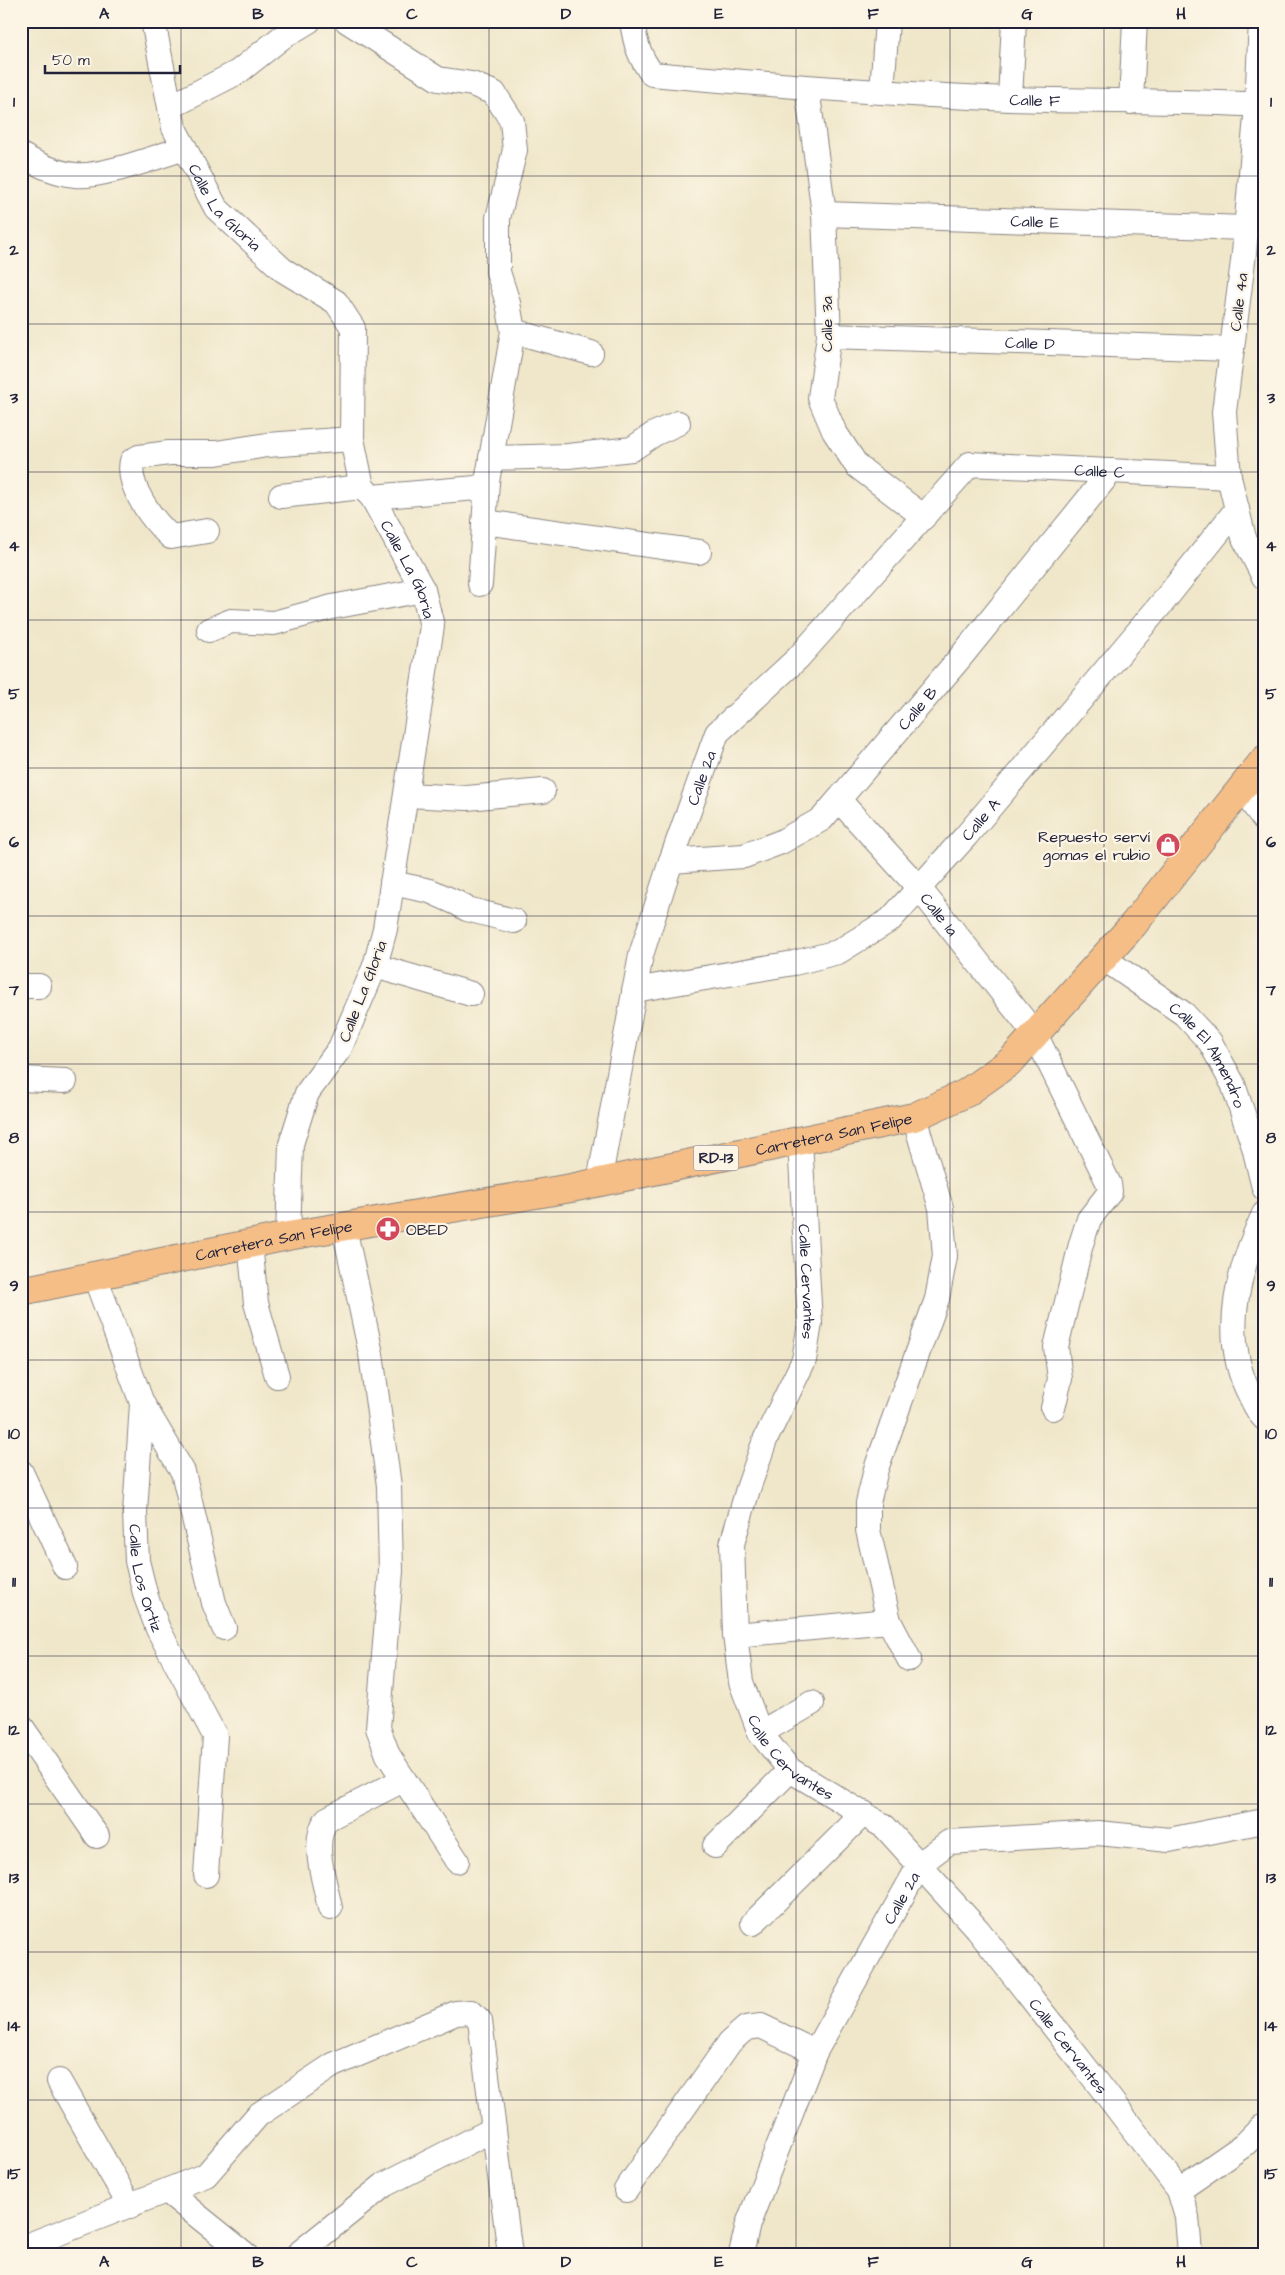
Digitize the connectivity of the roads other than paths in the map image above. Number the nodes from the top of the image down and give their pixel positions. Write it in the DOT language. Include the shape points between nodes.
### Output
graph roads {
  1 [pos="153,21"];
  2 [pos="308,21"];
  3 [pos="347,21"];
  4 [pos="632,21"];
  5 [pos="887,21"];
  6 [pos="1014,21"];
  7 [pos="1135,21"];
  8 [pos="1261,21"];
  9 [pos="807,88"];
  10 [pos="882,92"];
  11 [pos="1010,99"];
  12 [pos="1131,102"];
  13 [pos="1260,105"];
  14 [pos="170,107"];
  15 [pos="185,148"];
  16 [pos="21,155"];
  17 [pos="824,214"];
  18 [pos="1246,228"];
  19 [pos="513,331"];
  20 [pos="829,336"];
  21 [pos="1232,349"];
  22 [pos="591,353"];
  23 [pos="678,424"];
  24 [pos="352,440"];
  25 [pos="491,458"];
  26 [pos="970,464"];
  27 [pos="1111,471"];
  28 [pos="1229,477"];
  29 [pos="487,482"];
  30 [pos="367,492"];
  31 [pos="281,496"];
  32 [pos="1237,509"];
  33 [pos="924,517"];
  34 [pos="484,522"];
  35 [pos="207,531"];
  36 [pos="699,552"];
  37 [pos="1264,577"];
  38 [pos="480,584"];
  39 [pos="423,590"];
  40 [pos="209,630"];
  41 [pos="1264,760"];
  42 [pos="1241,788"];
  43 [pos="543,791"];
  44 [pos="406,795"];
  45 [pos="839,800"];
  46 [pos="1264,818"];
  47 [pos="671,861"];
  48 [pos="392,883"];
  49 [pos="919,888"];
  50 [pos="514,921"];
  51 [pos="1103,958"];
  52 [pos="375,966"];
  53 [pos="634,990"];
  54 [pos="471,994"];
  55 [pos="1035,1034"];
  56 [pos="21,1079"];
  57 [pos="65,1081"];
  58 [pos="914,1117"];
  59 [pos="800,1140"];
  60 [pos="599,1182"];
  61 [pos="1264,1188"];
  62 [pos="1264,1214"];
  63 [pos="344,1227"];
  64 [pos="288,1236"];
  65 [pos="250,1244"];
  66 [pos="94,1274"];
  67 [pos="21,1291"];
  68 [pos="277,1376"];
  69 [pos="142,1403"];
  70 [pos="1053,1408"];
  71 [pos="1264,1418"];
  72 [pos="21,1472"];
  73 [pos="65,1567"];
  74 [pos="889,1621"];
  75 [pos="224,1628"];
  76 [pos="735,1635"];
  77 [pos="909,1660"];
  78 [pos="812,1703"];
  79 [pos="21,1726"];
  80 [pos="760,1733"];
  81 [pos="790,1770"];
  82 [pos="403,1780"];
  83 [pos="864,1813"];
  84 [pos="1264,1820"];
  85 [pos="97,1836"];
  86 [pos="715,1846"];
  87 [pos="457,1861"];
  88 [pos="920,1864"];
  89 [pos="206,1874"];
  90 [pos="330,1908"];
  91 [pos="753,1923"];
  92 [pos="815,2052"];
  93 [pos="59,2082"];
  94 [pos="1264,2125"];
  95 [pos="494,2130"];
  96 [pos="626,2190"];
  97 [pos="1179,2190"];
  98 [pos="168,2192"];
  99 [pos="130,2206"];
  100 [pos="21,2248"];
  101 [pos="245,2254"];
  102 [pos="298,2254"];
  103 [pos="510,2254"];
  104 [pos="741,2254"];
  105 [pos="1190,2254"];
  1 -- 14 [label="street, Calle La Gloria"];
  2 -- 14 [label="street" via="280,38 238,72"];
  3 -- 19 [label="street" via="438,80 472,84 494,93 512,121 515,150 498,218 498,272"];
  4 -- 9 [label="street, Calle F" via="635,44 652,74"];
  5 -- 10 [label="street"];
  6 -- 11 [label="street"];
  7 -- 12 [label="street"];
  8 -- 13 [label="street, Calle 4a"];
  9 -- 10 [label="street, Calle F"];
  9 -- 17 [label="street, Calle 3a"];
  10 -- 11 [label="street, Calle F"];
  11 -- 12 [label="street, Calle F"];
  12 -- 13 [label="street, Calle F"];
  13 -- 18 [label="street, Calle 4a"];
  14 -- 15 [label="street, Calle La Gloria" via="174,128"];
  15 -- 16 [label="street" via="93,175 76,176 54,172"];
  15 -- 24 [label="street, Calle La Gloria" via="216,208 283,270 336,302 353,328"];
  17 -- 18 [label="street, Calle E"];
  17 -- 20 [label="street, Calle 3a"];
  18 -- 21 [label="street, Calle 4a"];
  19 -- 22 [label="street"];
  19 -- 25 [label="street"];
  20 -- 21 [label="street, Calle D"];
  20 -- 33 [label="street, Calle 3a" via="820,398 834,431 857,466"];
  21 -- 28 [label="street, Calle 4a" via="1224,412"];
  23 -- 25 [label="street" via="654,434 632,449 568,456"];
  24 -- 30 [label="street, Calle La Gloria"];
  24 -- 35 [label="street" via="266,445 216,453 169,453 132,461 130,470 155,523 171,537"];
  25 -- 29 [label="street"];
  26 -- 27 [label="street, Calle C"];
  26 -- 33 [label="street, Calle 2a"];
  27 -- 28 [label="street, Calle C"];
  27 -- 45 [label="street, Calle B" via="959,659"];
  28 -- 32 [label="street, Calle 4a"];
  29 -- 30 [label="street" via="476,488"];
  29 -- 34 [label="street"];
  30 -- 31 [label="street"];
  30 -- 39 [label="street, Calle La Gloria"];
  32 -- 37 [label="street, Calle 4a" via="1244,538"];
  32 -- 49 [label="street, Calle A" via="1144,625"];
  33 -- 47 [label="street, Calle 2a" via="798,658 717,733"];
  34 -- 36 [label="street"];
  34 -- 38 [label="street"];
  39 -- 40 [label="street" via="332,607 274,623 231,621"];
  39 -- 44 [label="street, Calle La Gloria" via="432,626"];
  41 -- 42 [label="main road, Carretera San Felipe / RD-13"];
  42 -- 46 [label="street"];
  42 -- 51 [label="main road, Carretera San Felipe / RD-13"];
  43 -- 44 [label="street" via="467,798"];
  44 -- 48 [label="street, Calle La Gloria"];
  45 -- 47 [label="street, Calle B" via="822,819 781,842 744,856"];
  45 -- 49 [label="street, Calle 1a"];
  47 -- 53 [label="street, Calle 2a" via="641,955"];
  48 -- 50 [label="street" via="430,891 467,909"];
  48 -- 52 [label="street, Calle La Gloria"];
  49 -- 53 [label="street, Calle A" via="890,920 838,952 794,963"];
  49 -- 55 [label="street, Calle 1a"];
  51 -- 55 [label="main road, Carretera San Felipe / RD-13"];
  51 -- 61 [label="street, Calle El Almendro" via="1184,1014 1210,1042 1233,1084"];
  52 -- 54 [label="street"];
  52 -- 64 [label="street, Calle La Gloria" via="340,1048 307,1093 291,1144"];
  53 -- 60 [label="street, Calle 2a"];
  55 -- 58 [label="main road, Carretera San Felipe / RD-13" via="1011,1061 966,1093"];
  55 -- 70 [label="street, Calle 1a" via="1085,1132 1110,1192 1089,1219 1081,1244 1056,1347 1060,1379"];
  56 -- 57 [label="street"];
  58 -- 59 [label="main road, Carretera San Felipe / RD-13"];
  58 -- 74 [label="street" via="942,1208 945,1256 937,1299 876,1469 868,1503 868,1530"];
  59 -- 60 [label="main road, Carretera San Felipe / RD-13"];
  59 -- 76 [label="street, Calle Cervantes" via="810,1323 804,1360 765,1440 732,1544"];
  60 -- 63 [label="main road, Carretera San Felipe / RD-13"];
  62 -- 71 [label="street" via="1242,1272 1234,1311 1235,1344 1244,1382"];
  63 -- 64 [label="main road, Carretera San Felipe / RD-13"];
  63 -- 82 [label="street" via="371,1354 389,1486 391,1571 378,1728 388,1755"];
  64 -- 65 [label="main road, Carretera San Felipe / RD-13"];
  65 -- 66 [label="main road, Carretera San Felipe / RD-13"];
  65 -- 68 [label="street" via="256,1303"];
  66 -- 67 [label="main road, Carretera San Felipe / RD-13"];
  66 -- 69 [label="street, Calle Los Ortiz"];
  69 -- 75 [label="street" via="183,1472 214,1603"];
  69 -- 89 [label="street, Calle Los Ortiz" via="135,1513 137,1562 158,1629 216,1743"];
  72 -- 73 [label="street"];
  74 -- 76 [label="street"];
  74 -- 77 [label="street"];
  76 -- 80 [label="street, Calle Cervantes" via="741,1682"];
  78 -- 80 [label="street"];
  79 -- 85 [label="street"];
  80 -- 81 [label="street, Calle Cervantes"];
  81 -- 83 [label="street, Calle Cervantes"];
  81 -- 86 [label="street"];
  82 -- 87 [label="street"];
  82 -- 90 [label="street" via="327,1819 321,1827 320,1849"];
  83 -- 88 [label="street, Calle Cervantes" via="885,1827"];
  83 -- 91 [label="street"];
  84 -- 88 [label="street, Calle 2a" via="1169,1840 1098,1833 949,1842"];
  88 -- 92 [label="street, Calle 2a"];
  88 -- 97 [label="street, Calle Cervantes" via="978,1930"];
  92 -- 96 [label="street" via="761,2026 746,2028 730,2042"];
  92 -- 104 [label="street, Calle 2a" via="748,2224"];
  93 -- 99 [label="street"];
  94 -- 97 [label="street" via="1244,2146"];
  95 -- 98 [label="street" via="480,2021 471,2012 456,2013 333,2065 258,2115 206,2175"];
  95 -- 102 [label="street" via="384,2185"];
  95 -- 103 [label="street"];
  97 -- 105 [label="street, Calle Cervantes" via="1187,2217"];
  98 -- 99 [label="street"];
  98 -- 101 [label="street"];
  99 -- 100 [label="street"];
}
